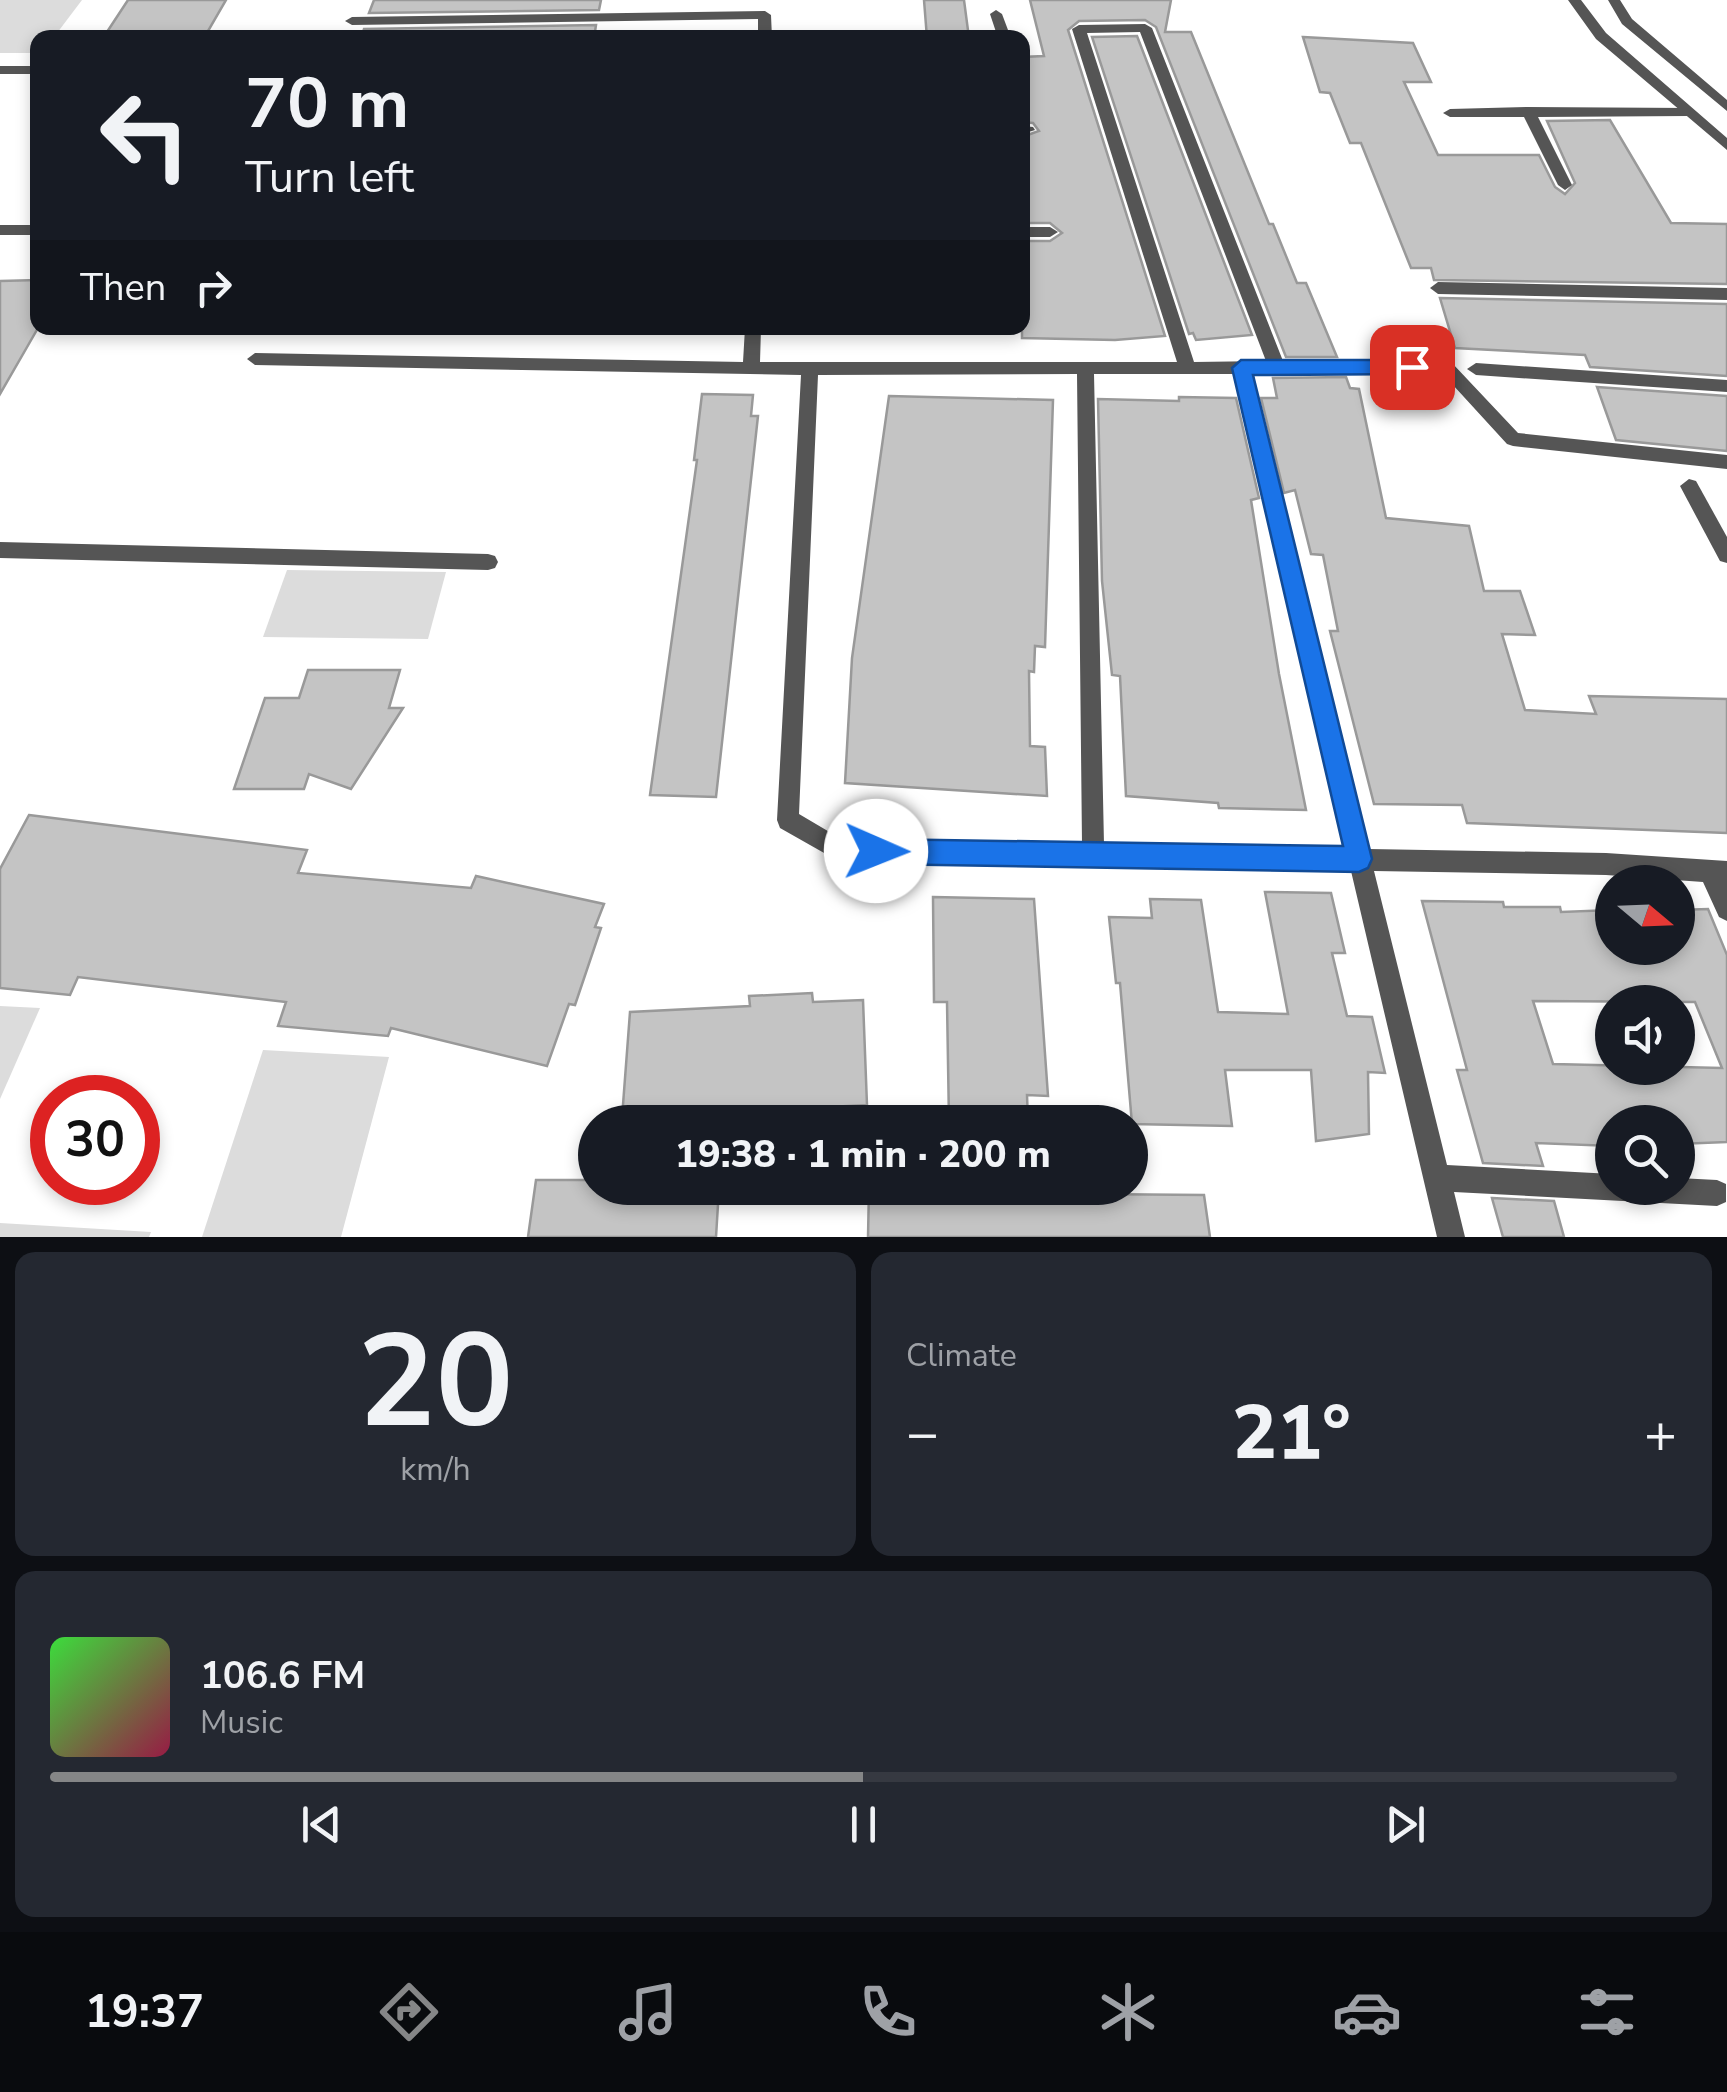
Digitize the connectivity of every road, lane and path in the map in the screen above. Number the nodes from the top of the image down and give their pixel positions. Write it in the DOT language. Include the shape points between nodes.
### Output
graph roads {
  1 [pos="1574,0"];
  2 [pos="1614,0"];
  3 [pos="996,14"];
  4 [pos="352,21"];
  5 [pos="766,30"];
  6 [pos="1002,30"];
  7 [pos="0,70"];
  8 [pos="30,70"];
  9 [pos="1727,108"];
  10 [pos="1450,112"];
  11 [pos="1528,112"];
  12 [pos="1689,112"];
  13 [pos="1727,146"];
  14 [pos="1565,185"];
  15 [pos="0,230"];
  16 [pos="30,230"];
  17 [pos="1030,232"];
  18 [pos="1050,232"];
  19 [pos="1438,288"];
  20 [pos="1727,294"];
  21 [pos="753,335"];
  22 [pos="256,359"];
  23 [pos="1277,367"];
  24 [pos="751,368"];
  25 [pos="1085,368"];
  26 [pos="1188,368"];
  27 [pos="1241,368"];
  28 [pos="810,369"];
  29 [pos="1476,369"];
  30 [pos="1727,386"];
  31 [pos="1727,462"];
  32 [pos="1689,486"];
  33 [pos="0,550"];
  34 [pos="1727,555"];
  35 [pos="488,562"];
  36 [pos="1093,855"];
  37 [pos="1359,859"];
  38 [pos="1719,871"];
  39 [pos="1727,909"];
  40 [pos="1436,1178"];
  41 [pos="1717,1193"];
  42 [pos="1450,1237"];
  1 -- 12 [label="street" via="1602,36"];
  2 -- 9 [label="street" via="1627,20"];
  3 -- 6 [label="street"];
  4 -- 5 [label="street" via="765,15"];
  7 -- 8 [label="street"];
  10 -- 11 [label="street"];
  11 -- 12 [label="street"];
  11 -- 14 [label="street"];
  12 -- 13 [label="street"];
  15 -- 16 [label="street"];
  17 -- 18 [label="street"];
  19 -- 20 [label="street"];
  21 -- 24 [label="street"];
  22 -- 24 [label="street"];
  23 -- 26 [label="street" via="1145,28 1079,29"];
  23 -- 27 [label="street"];
  23 -- 31 [label="street" via="1446,366 1513,439"];
  24 -- 28 [label="street"];
  25 -- 26 [label="street"];
  25 -- 28 [label="street"];
  25 -- 36 [label="street"];
  26 -- 27 [label="street"];
  27 -- 37 [label="street"];
  28 -- 36 [label="street" via="788,820 840,850"];
  29 -- 30 [label="street"];
  32 -- 34 [label="street"];
  33 -- 35 [label="street"];
  36 -- 37 [label="street"];
  37 -- 38 [label="street"];
  37 -- 40 [label="street"];
  38 -- 39 [label="street"];
  40 -- 41 [label="street"];
  40 -- 42 [label="street"];
}
